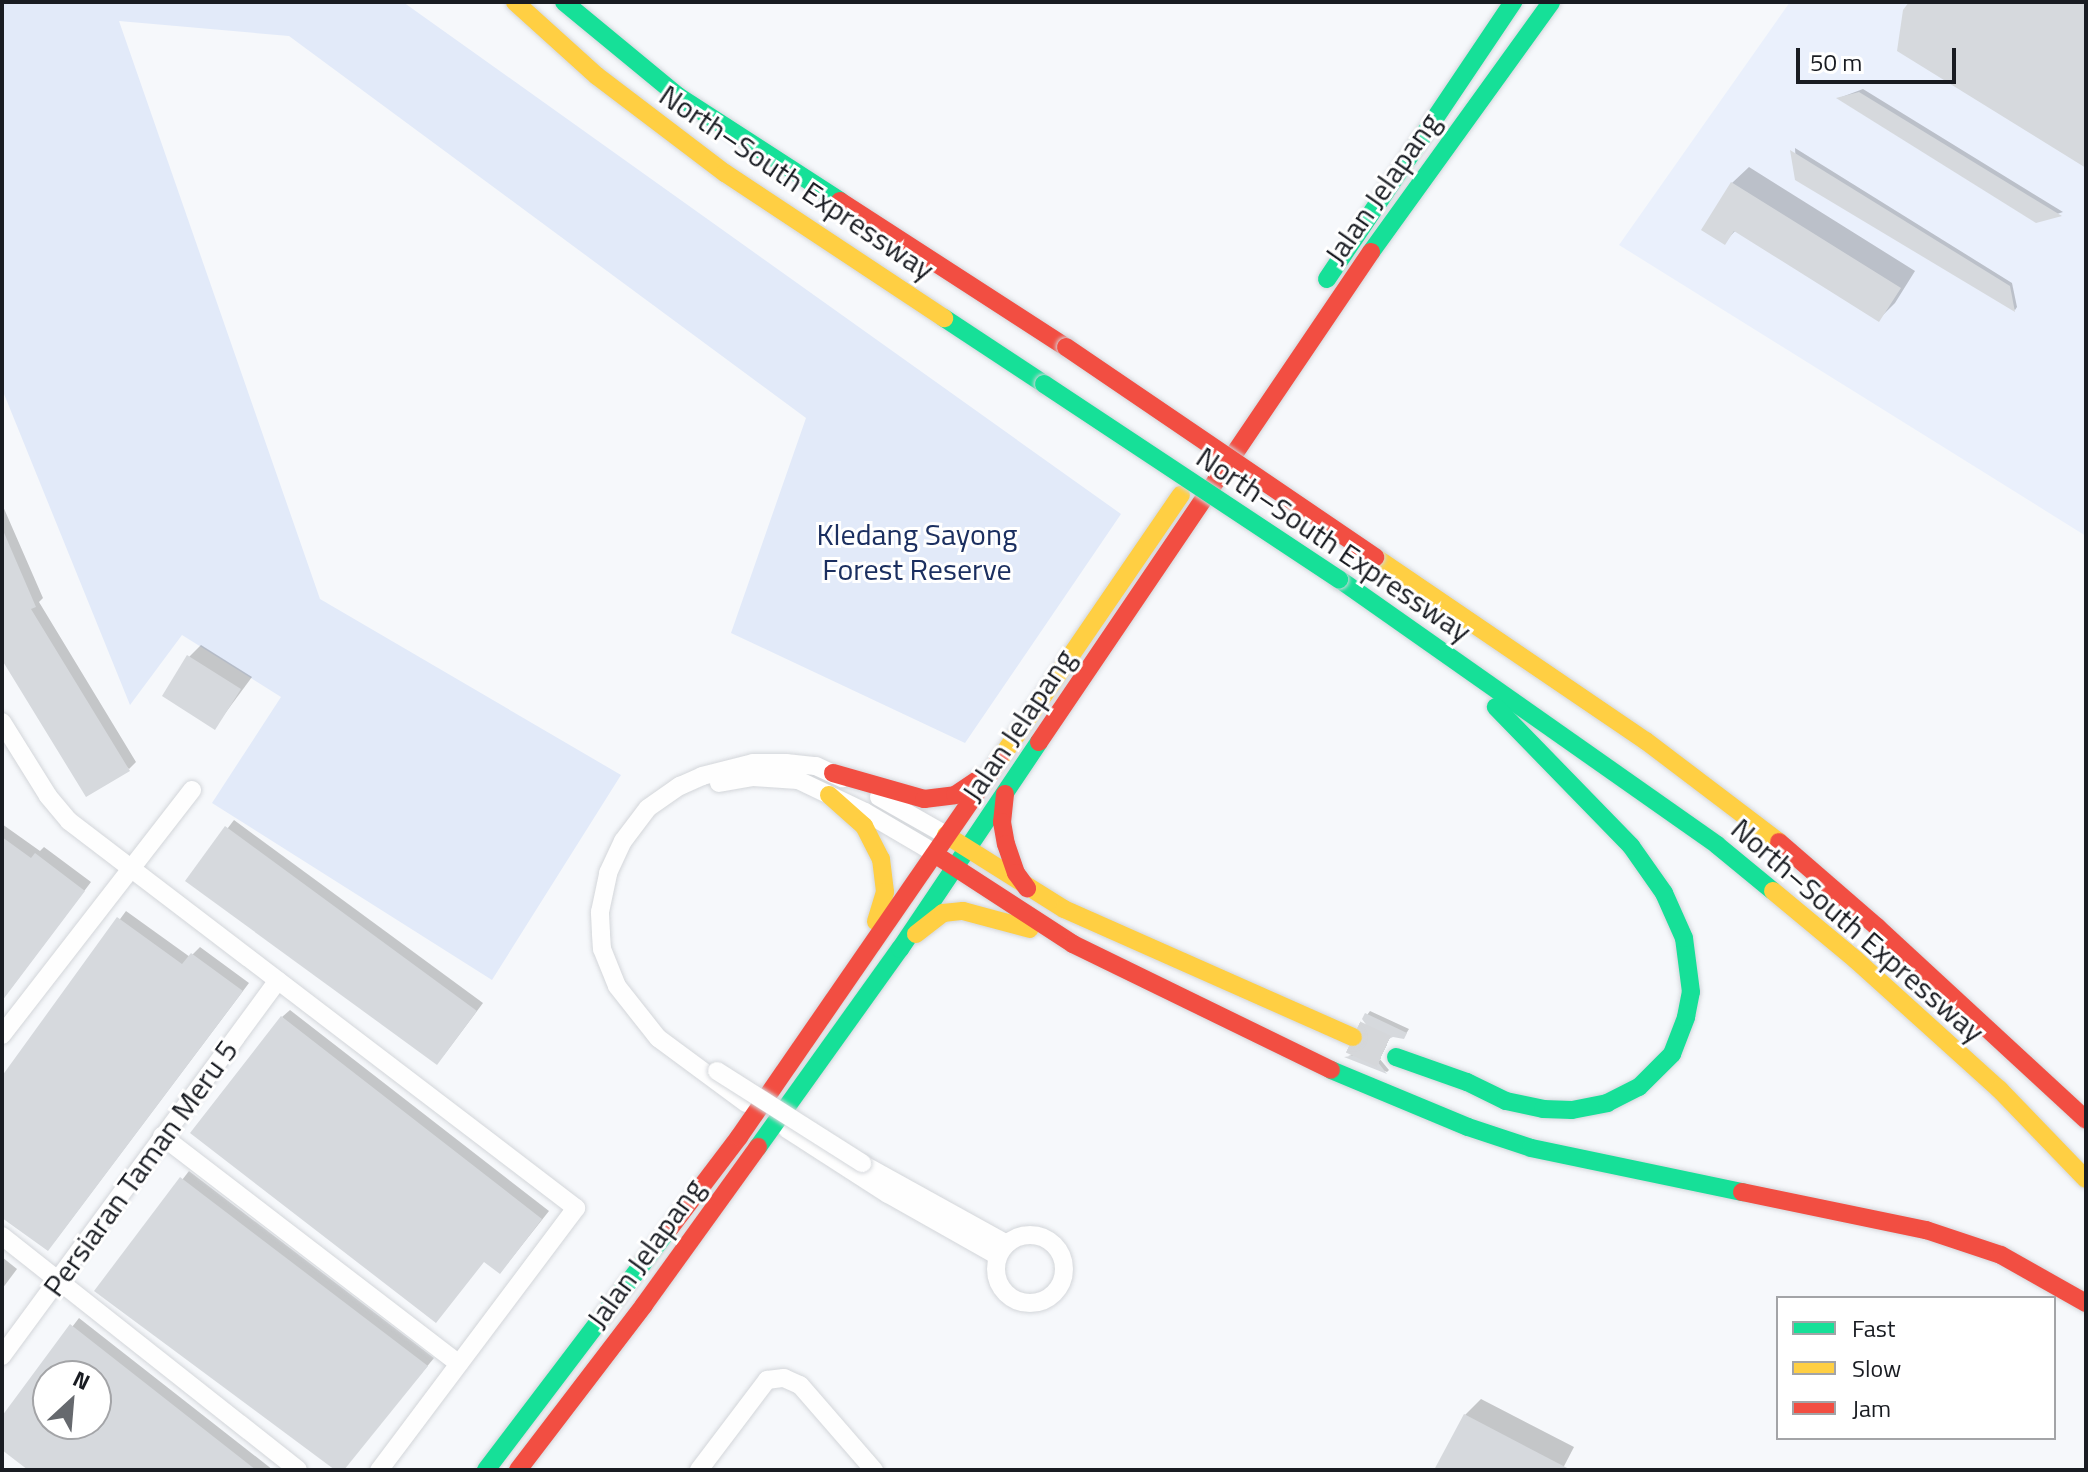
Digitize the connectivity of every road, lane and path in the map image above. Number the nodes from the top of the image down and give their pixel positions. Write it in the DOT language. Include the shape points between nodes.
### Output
graph roads {
  1 [pos="515,2"];
  2 [pos="564,2"];
  3 [pos="1513,2"];
  4 [pos="1551,2"];
  5 [pos="1315,298"];
  6 [pos="1227,428"];
  7 [pos="1395,617"];
  8 [pos="2,722"];
  9 [pos="8,747"];
  10 [pos="994,766"];
  11 [pos="833,773"];
  12 [pos="192,790"];
  13 [pos="1005,794"];
  14 [pos="829,795"];
  15 [pos="946,835"];
  16 [pos="968,848"];
  17 [pos="933,852"];
  18 [pos="955,867"];
  19 [pos="131,869"];
  20 [pos="1027,888"];
  21 [pos="870,943"];
  22 [pos="1073,944"];
  23 [pos="900,949"];
  24 [pos="278,980"];
  25 [pos="2,1035"];
  26 [pos="1353,1037"];
  27 [pos="1396,1057"];
  28 [pos="2086,1120"];
  29 [pos="162,1136"];
  30 [pos="2086,1179"];
  31 [pos="2,1236"];
  32 [pos="59,1279"];
  33 [pos="2086,1303"];
  34 [pos="2,1356"];
  35 [pos="459,1364"];
  36 [pos="298,1470"];
  37 [pos="379,1470"];
  38 [pos="486,1470"];
  39 [pos="518,1470"];
  40 [pos="699,1470"];
  41 [pos="874,1470"];
  1 -- 7 [label="main road, North–South Expressway, bridge" via="597,76 725,173"];
  2 -- 28 [label="main road, North–South Expressway, bridge" via="678,96 1066,347 1646,741 1773,837"];
  3 -- 5 [label="main road, Jalan Jelapang"];
  4 -- 13 [label="main road, Jalan Jelapang" via="1339,297"];
  6 -- 10 [label="main road, Jalan Jelapang"];
  7 -- 27 [label="main road" via="1500,711 1631,846 1664,893 1684,938 1691,992 1672,1054 1639,1087 1607,1103 1572,1110 1506,1101"];
  7 -- 30 [label="main road, North–South Expressway" via="1640,787 1761,880 1999,1089"];
  8 -- 9 [label="street"];
  9 -- 19 [label="street" via="58,811"];
  10 -- 11 [label="main road" via="966,789 938,799 897,794"];
  10 -- 15 [label="main road, Jalan Jelapang"];
  11 -- 14 [label="street, bridge" via="816,766 753,763 680,786 635,823 614,855 603,892 602,949 631,1007 679,1056 888,1194 1003,1250 717,1071 650,1015 615,955 611,912 623,862 655,816 689,794 753,777 798,780"];
  11 -- 15 [label="street"];
  12 -- 19 [label="street"];
  13 -- 16 [label="main road, Jalan Jelapang"];
  13 -- 20 [label="main road" via="1006,844"];
  14 -- 17 [label="street"];
  14 -- 21 [label="main road" via="864,826 881,859 885,892"];
  15 -- 16 [label="main road"];
  15 -- 17 [label="main road, Jalan Jelapang"];
  16 -- 18 [label="main road, Jalan Jelapang"];
  16 -- 20 [label="main road"];
  17 -- 18 [label="main road"];
  17 -- 21 [label="main road, Jalan Jelapang"];
  18 -- 22 [label="main road"];
  18 -- 23 [label="main road, Jalan Jelapang"];
  19 -- 24 [label="street"];
  19 -- 25 [label="street"];
  20 -- 26 [label="main road"];
  21 -- 38 [label="main road, Jalan Jelapang" via="739,1137"];
  22 -- 23 [label="main road" via="963,911 943,913"];
  22 -- 33 [label="main road" via="1198,1009 1468,1127 1531,1148 1926,1230 2001,1255"];
  23 -- 39 [label="main road, Jalan Jelapang" via="644,1305"];
  24 -- 29 [label="street, Persiaran Taman Meru 5"];
  24 -- 35 [label="street" via="576,1208"];
  29 -- 32 [label="street, Persiaran Taman Meru 5"];
  29 -- 35 [label="street"];
  31 -- 32 [label="street"];
  32 -- 34 [label="street, Persiaran Taman Meru 5"];
  32 -- 36 [label="street"];
  35 -- 37 [label="street"];
  40 -- 41 [label="street" via="767,1380 784,1378 800,1385"];
}
